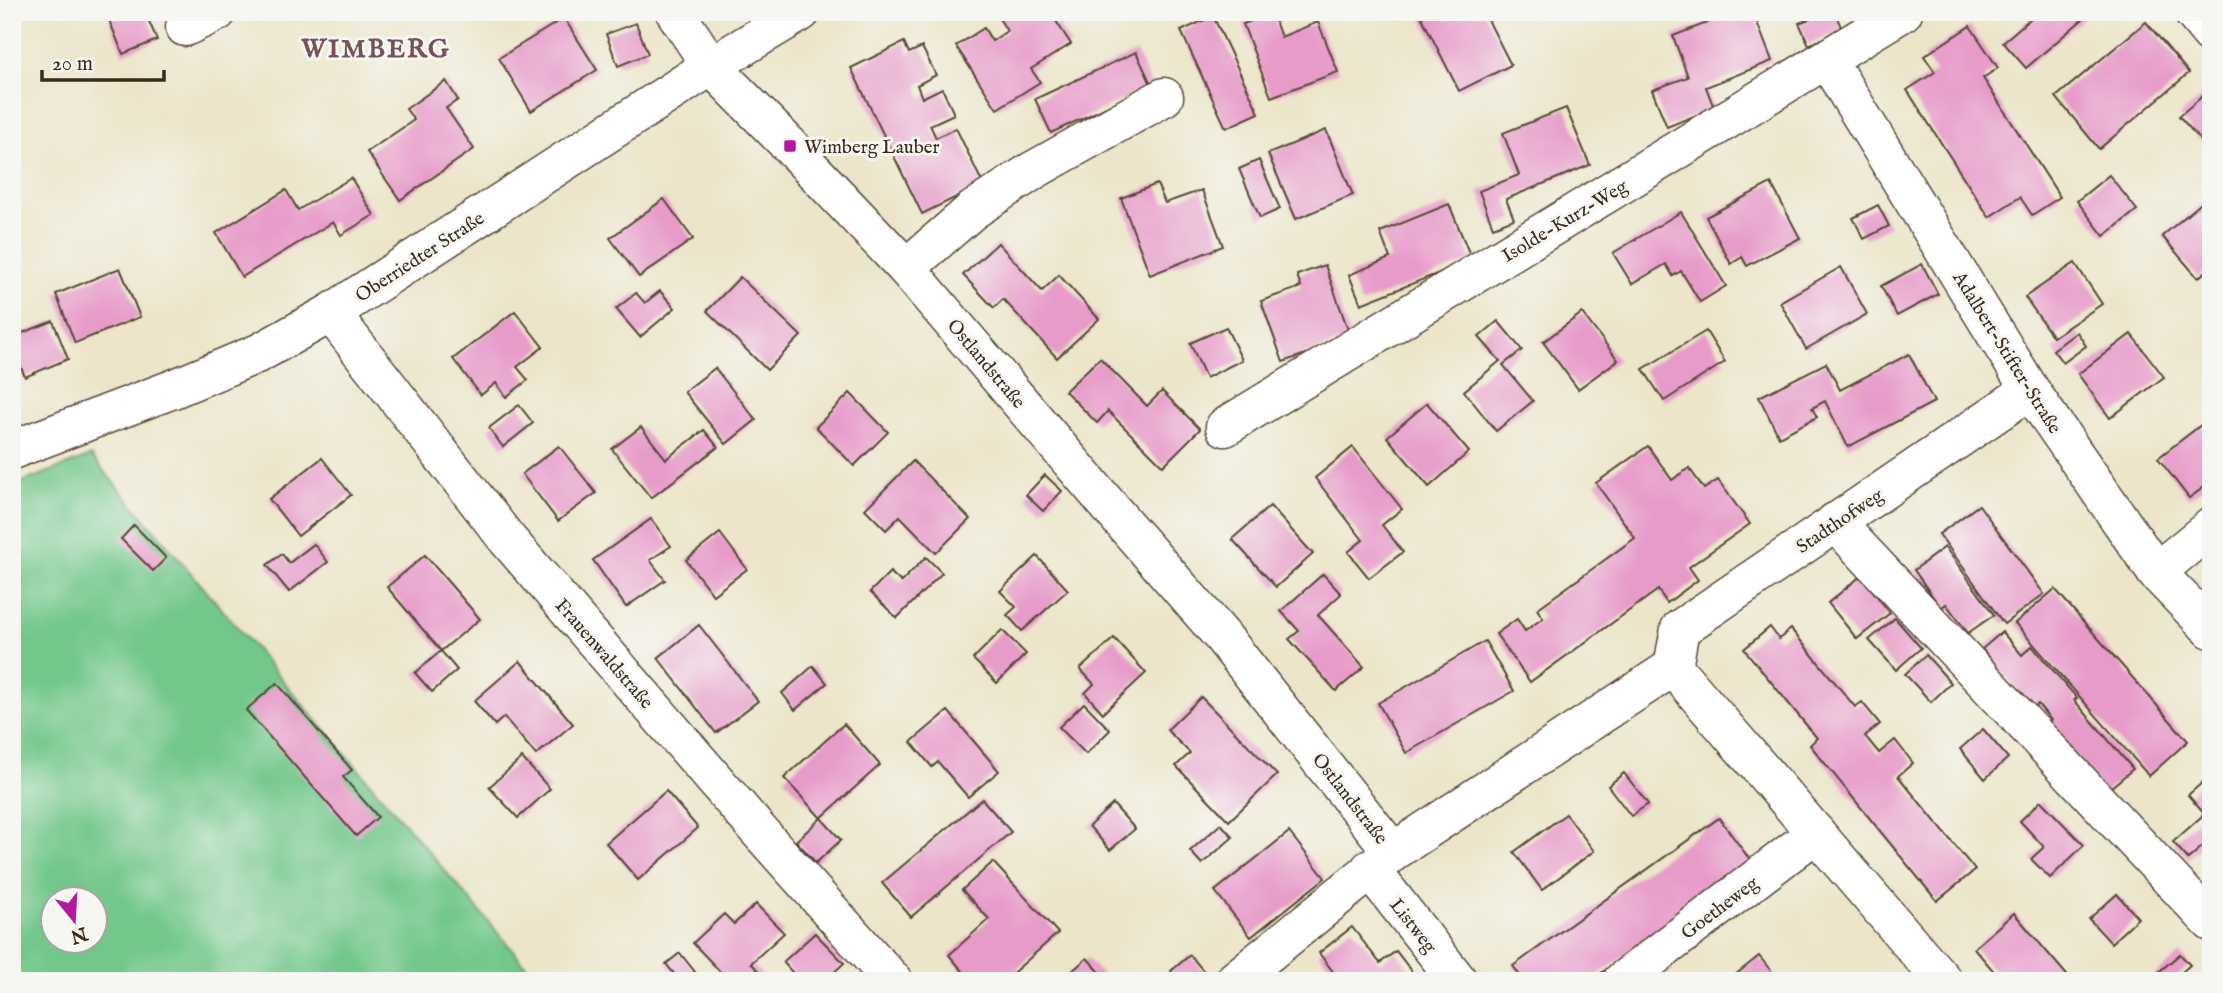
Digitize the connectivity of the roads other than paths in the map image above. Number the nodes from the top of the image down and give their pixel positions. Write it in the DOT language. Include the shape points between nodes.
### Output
graph roads {
  1 [pos="675,12"];
  2 [pos="801,12"];
  3 [pos="1903,12"];
  4 [pos="2193,12"];
  5 [pos="2211,34"];
  6 [pos="1827,60"];
  7 [pos="711,66"];
  8 [pos="1164,97"];
  9 [pos="906,268"];
  10 [pos="331,313"];
  11 [pos="2030,390"];
  12 [pos="1225,427"];
  13 [pos="12,450"];
  14 [pos="1835,522"];
  15 [pos="2211,527"];
  16 [pos="2156,572"];
  17 [pos="2211,629"];
  18 [pos="1673,667"];
  19 [pos="1816,833"];
  20 [pos="1382,860"];
  21 [pos="2211,922"];
  22 [pos="893,981"];
  23 [pos="1234,981"];
  24 [pos="1458,981"];
  25 [pos="1622,981"];
  26 [pos="1943,981"];
  1 -- 7 [label="street, Ostlandstraße"];
  2 -- 7 [label="street, Oberriedter Straße"];
  3 -- 6 [label="street, Isolde-Kurz-Weg"];
  4 -- 5 [label="street"];
  6 -- 11 [label="street, Adalbert-Stifter-Straße"];
  6 -- 12 [label="street, Isolde-Kurz-Weg"];
  7 -- 9 [label="street, Ostlandstraße"];
  7 -- 10 [label="street, Oberriedter Straße"];
  8 -- 9 [label="street" via="973,210"];
  9 -- 20 [label="street, Ostlandstraße" via="1222,636"];
  10 -- 13 [label="street, Oberriedter Straße" via="259,353"];
  10 -- 22 [label="street, Frauenwaldstraße" via="507,540"];
  11 -- 14 [label="street, Stadthofweg"];
  11 -- 16 [label="street, Adalbert-Stifter-Straße"];
  14 -- 18 [label="street, Stadthofweg" via="1680,629"];
  14 -- 21 [label="street"];
  15 -- 16 [label="street"];
  16 -- 17 [label="street, Adalbert-Stifter-Straße"];
  18 -- 19 [label="street"];
  18 -- 20 [label="street, Ostlandstraße"];
  19 -- 25 [label="street, Goetheweg"];
  19 -- 26 [label="street"];
  20 -- 23 [label="street"];
  20 -- 24 [label="street, Listweg"];
}
